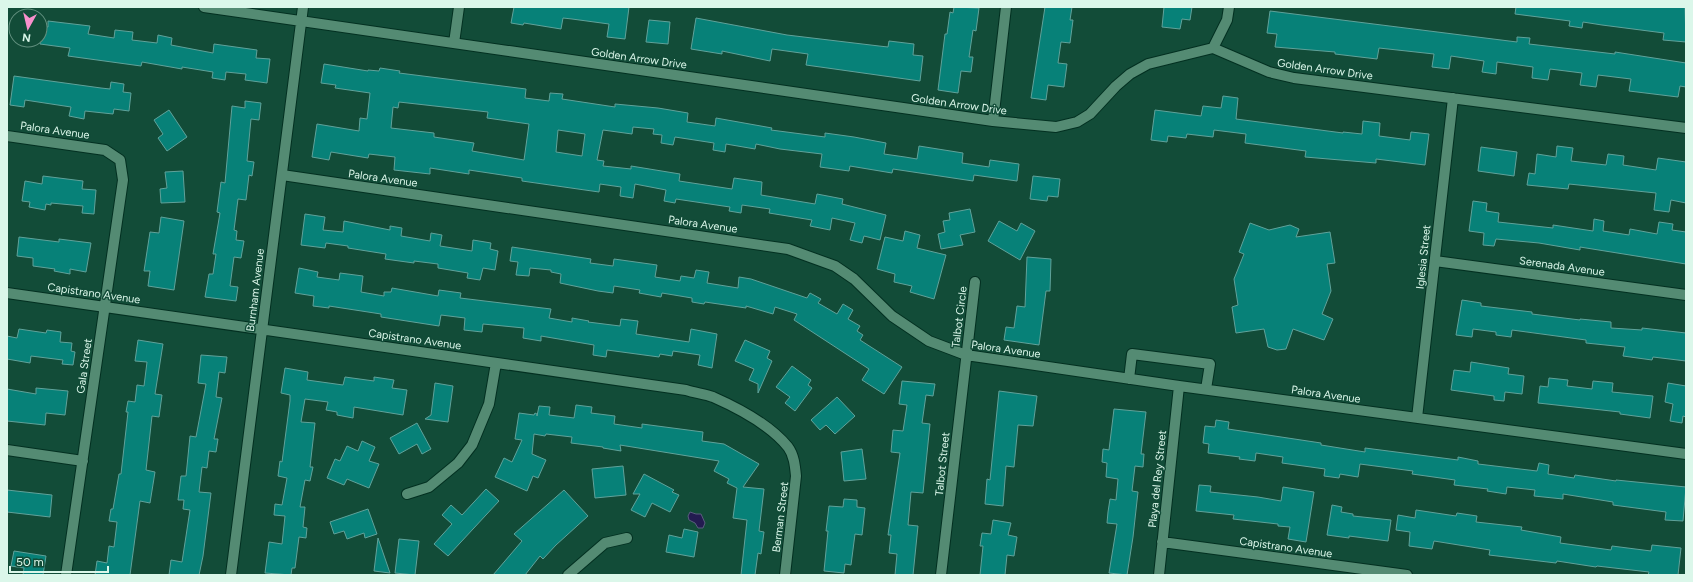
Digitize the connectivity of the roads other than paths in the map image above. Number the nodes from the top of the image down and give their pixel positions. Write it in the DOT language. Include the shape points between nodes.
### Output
graph roads {
  1 [pos="204,7"];
  2 [pos="303,7"];
  3 [pos="459,7"];
  4 [pos="1006,7"];
  5 [pos="1229,7"];
  6 [pos="301,21"];
  7 [pos="454,43"];
  8 [pos="1213,48"];
  9 [pos="1453,98"];
  10 [pos="993,121"];
  11 [pos="1686,128"];
  12 [pos="7,136"];
  13 [pos="120,160"];
  14 [pos="282,175"];
  15 [pos="1435,261"];
  16 [pos="975,282"];
  17 [pos="7,292"];
  18 [pos="1686,294"];
  19 [pos="105,307"];
  20 [pos="262,329"];
  21 [pos="966,356"];
  22 [pos="496,363"];
  23 [pos="1129,379"];
  24 [pos="1179,386"];
  25 [pos="1206,389"];
  26 [pos="1417,418"];
  27 [pos="7,450"];
  28 [pos="1686,454"];
  29 [pos="82,461"];
  30 [pos="795,462"];
  31 [pos="406,494"];
  32 [pos="627,538"];
  33 [pos="1162,542"];
  34 [pos="66,575"];
  35 [pos="232,575"];
  36 [pos="568,575"];
  37 [pos="785,575"];
  38 [pos="941,575"];
  39 [pos="1159,575"];
  40 [pos="1407,575"];
  1 -- 6 [label="street, Golden Arrow Drive"];
  2 -- 6 [label="street, Burnham Avenue"];
  3 -- 7 [label="street"];
  4 -- 10 [label="street"];
  5 -- 8 [label="street" via="1227,20"];
  6 -- 7 [label="street, Golden Arrow Drive"];
  6 -- 14 [label="street, Burnham Avenue"];
  7 -- 10 [label="street, Golden Arrow Drive"];
  8 -- 9 [label="street, Golden Arrow Drive" via="1269,72 1288,77"];
  8 -- 10 [label="street, Golden Arrow Drive" via="1148,64 1116,86 1090,114 1077,122 1056,127"];
  9 -- 11 [label="street, Golden Arrow Drive"];
  9 -- 15 [label="street, Iglesia Street"];
  12 -- 13 [label="street, Palora Avenue" via="105,150"];
  13 -- 19 [label="street, Gala Street" via="123,180"];
  14 -- 20 [label="street, Burnham Avenue"];
  14 -- 21 [label="street, Palora Avenue" via="788,249 835,266 854,279 892,316 929,342"];
  15 -- 18 [label="street, Serenada Avenue"];
  15 -- 26 [label="street, Iglesia Street"];
  16 -- 21 [label="street, Talbot Circle"];
  17 -- 19 [label="street, Capistrano Avenue"];
  19 -- 20 [label="street, Capistrano Avenue"];
  19 -- 29 [label="street, Gala Street"];
  20 -- 22 [label="street, Capistrano Avenue"];
  20 -- 35 [label="street, Burnham Avenue"];
  21 -- 23 [label="street, Palora Avenue"];
  21 -- 38 [label="street, Talbot Street"];
  22 -- 30 [label="street, Capistrano Avenue" via="686,390 712,397 743,412 774,433 788,448"];
  22 -- 31 [label="street" via="489,404 472,445 458,463 429,487"];
  23 -- 24 [label="street, Palora Avenue"];
  23 -- 25 [label="street" via="1132,354 1210,364"];
  24 -- 25 [label="street, Palora Avenue"];
  24 -- 33 [label="street, Playa del Rey Street"];
  25 -- 26 [label="street, Palora Avenue"];
  26 -- 28 [label="street, Palora Avenue"];
  27 -- 29 [label="street"];
  29 -- 34 [label="street, Gala Street"];
  30 -- 37 [label="street, Berman Street" via="796,476"];
  32 -- 36 [label="street" via="605,543"];
  33 -- 39 [label="street, Playa del Rey Street"];
  33 -- 40 [label="street, Capistrano Avenue"];
}
